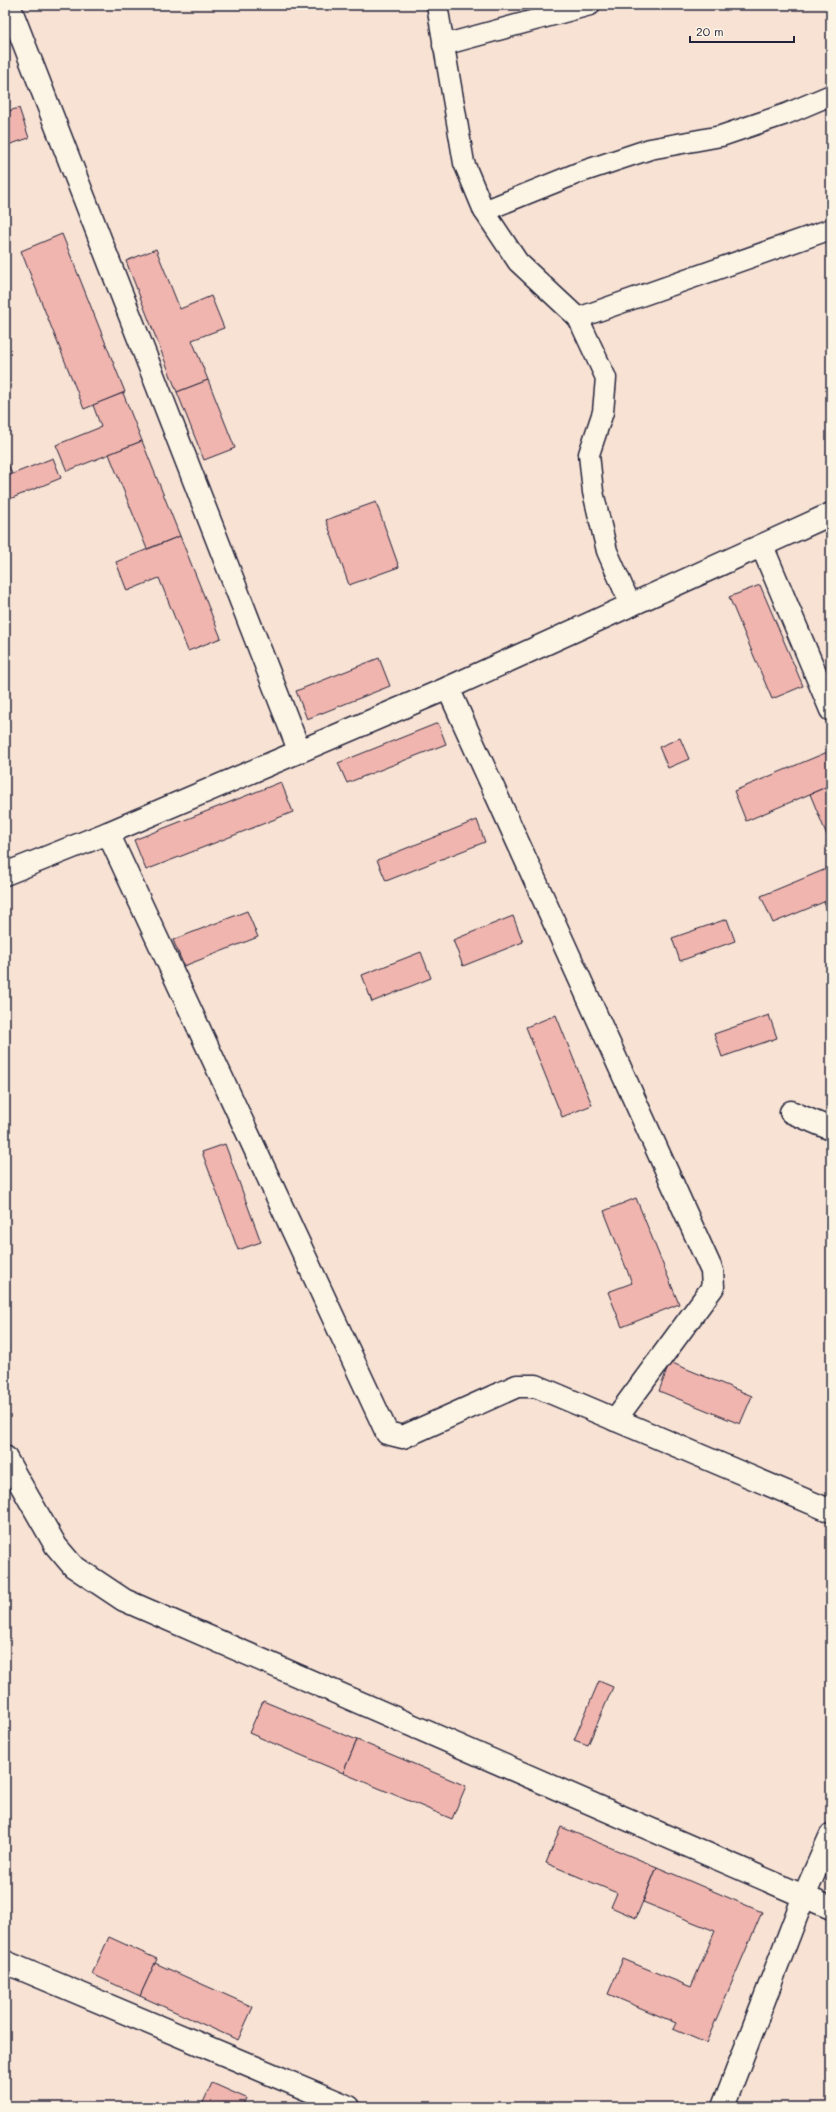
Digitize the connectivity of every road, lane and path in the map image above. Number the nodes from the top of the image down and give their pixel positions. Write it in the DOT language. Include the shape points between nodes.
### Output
graph roads {
  1 [pos="9,5"];
  2 [pos="437,5"];
  3 [pos="590,5"];
  4 [pos="443,45"];
  5 [pos="831,95"];
  6 [pos="484,211"];
  7 [pos="831,229"];
  8 [pos="578,318"];
  9 [pos="831,514"];
  10 [pos="762,546"];
  11 [pos="631,606"];
  12 [pos="448,688"];
  13 [pos="831,710"];
  14 [pos="299,750"];
  15 [pos="108,833"];
  16 [pos="5,874"];
  17 [pos="791,1112"];
  18 [pos="831,1129"];
  19 [pos="615,1420"];
  20 [pos="5,1457"];
  21 [pos="831,1511"];
  22 [pos="831,1835"];
  23 [pos="804,1896"];
  24 [pos="831,1908"];
  25 [pos="5,1962"];
  26 [pos="349,2107"];
  27 [pos="723,2107"];
  1 -- 14 [label="street"];
  2 -- 4 [label="lane"];
  3 -- 4 [label="lane"];
  4 -- 6 [label="lane" via="464,163"];
  5 -- 6 [label="lane" via="786,114 721,136 650,149 621,158"];
  6 -- 8 [label="lane" via="518,262"];
  7 -- 8 [label="lane"];
  8 -- 11 [label="lane" via="606,378 603,412 589,454 592,492 607,551"];
  9 -- 10 [label="street"];
  10 -- 11 [label="street"];
  10 -- 13 [label="street"];
  11 -- 12 [label="street"];
  12 -- 14 [label="street"];
  12 -- 19 [label="street" via="712,1271 713,1287"];
  14 -- 15 [label="street"];
  15 -- 16 [label="street"];
  15 -- 19 [label="street" via="386,1433 403,1437 517,1386 536,1386"];
  17 -- 18 [label="street"];
  19 -- 21 [label="street"];
  20 -- 23 [label="street" via="56,1546 73,1566 124,1600"];
  22 -- 23 [label="street"];
  23 -- 24 [label="street"];
  23 -- 27 [label="street"];
  25 -- 26 [label="street"];
}
